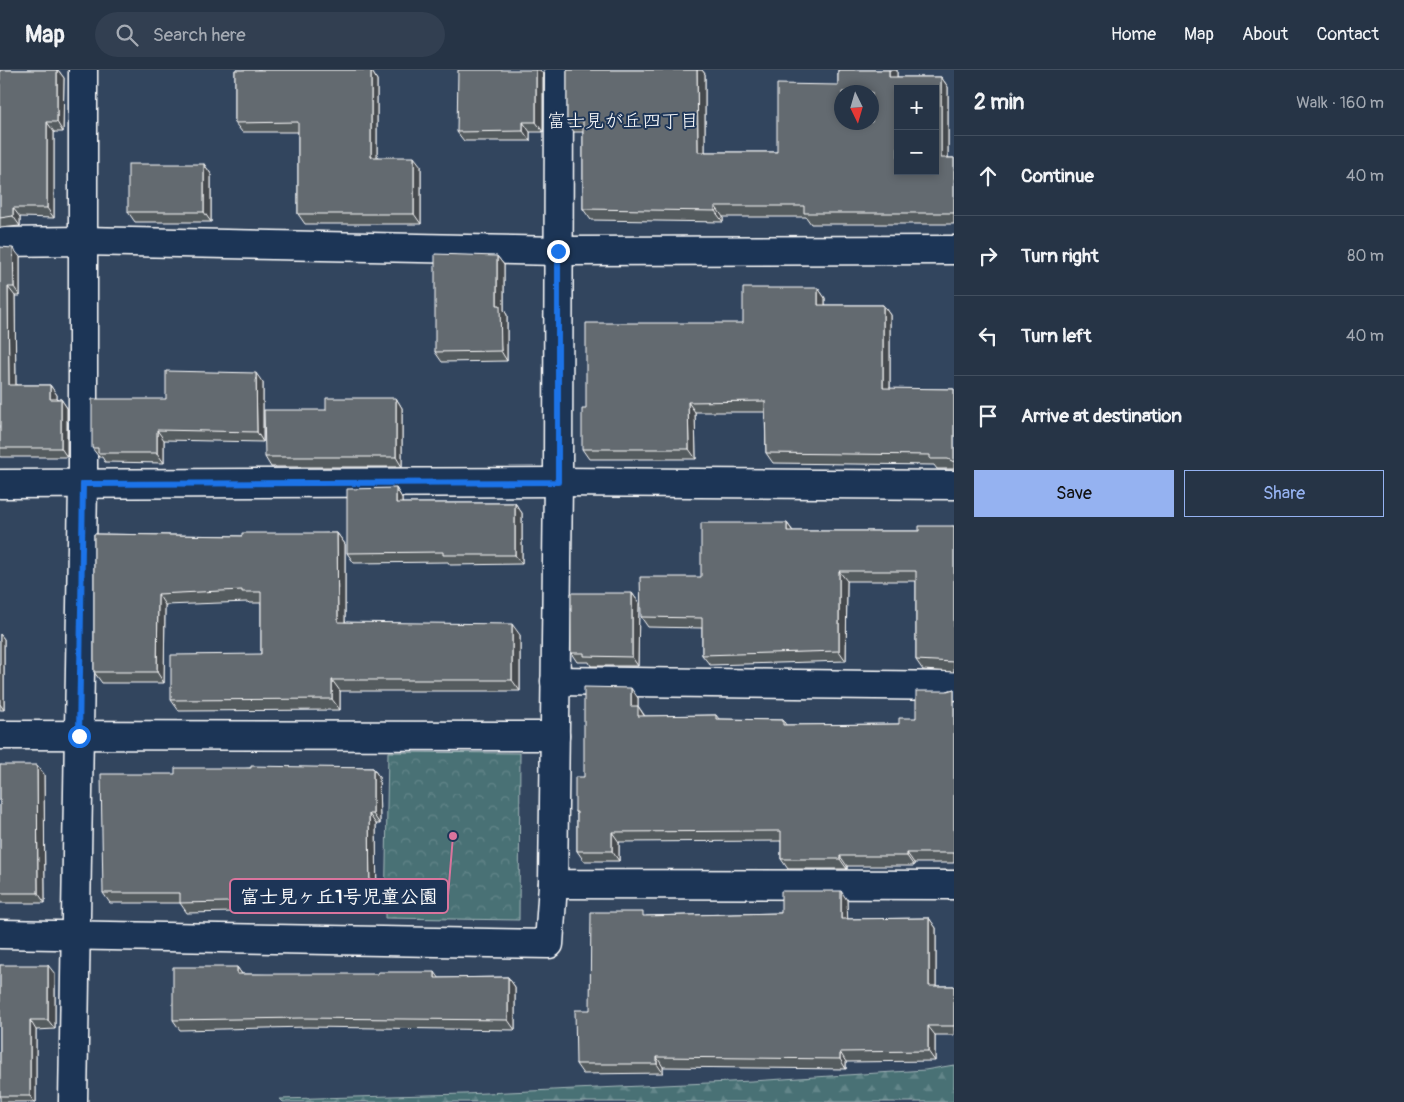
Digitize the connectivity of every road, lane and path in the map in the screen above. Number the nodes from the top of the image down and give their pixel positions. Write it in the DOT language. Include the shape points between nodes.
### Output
graph roads {
  1 [pos="83,70"];
  2 [pos="559,70"];
  3 [pos="83,241"];
  4 [pos="0,242"];
  5 [pos="954,250"];
  6 [pos="558,251"];
  7 [pos="558,482"];
  8 [pos="0,484"];
  9 [pos="83,484"];
  10 [pos="954,485"];
  11 [pos="555,681"];
  12 [pos="954,686"];
  13 [pos="0,735"];
  14 [pos="79,736"];
  15 [pos="554,736"];
  16 [pos="553,884"];
  17 [pos="954,885"];
  18 [pos="0,934"];
  19 [pos="76,936"];
  20 [pos="73,1102"];
  1 -- 3 [label="street"];
  2 -- 6 [label="street"];
  3 -- 4 [label="street"];
  3 -- 6 [label="street"];
  3 -- 9 [label="street"];
  5 -- 6 [label="street"];
  6 -- 7 [label="street"];
  7 -- 9 [label="street"];
  7 -- 10 [label="street"];
  7 -- 11 [label="street"];
  8 -- 9 [label="street"];
  9 -- 14 [label="street"];
  11 -- 12 [label="street"];
  11 -- 15 [label="street"];
  13 -- 14 [label="street"];
  14 -- 15 [label="street"];
  14 -- 19 [label="street"];
  15 -- 16 [label="street"];
  16 -- 17 [label="street"];
  16 -- 19 [label="street" via="549,944"];
  18 -- 19 [label="street"];
  19 -- 20 [label="street"];
}
